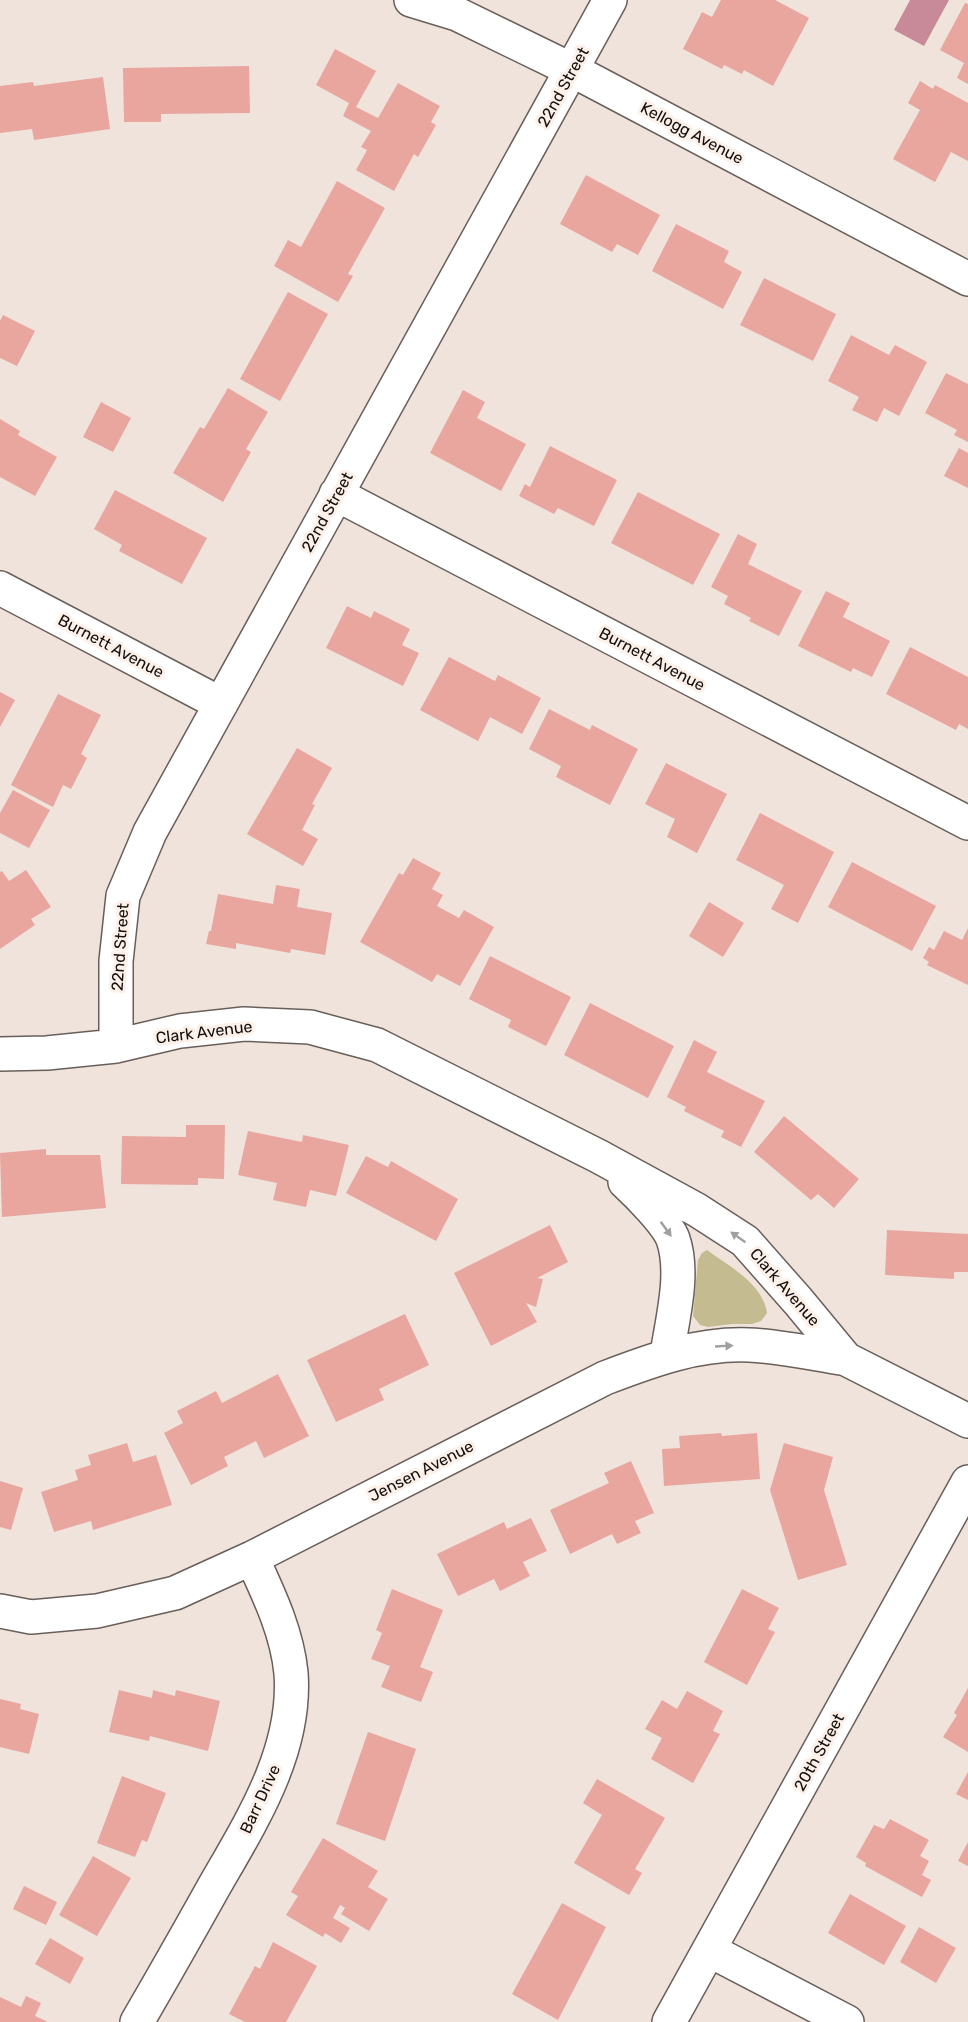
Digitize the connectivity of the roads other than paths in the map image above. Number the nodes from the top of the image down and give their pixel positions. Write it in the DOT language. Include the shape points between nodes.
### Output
graph roads {
  1 [pos="411,0"];
  2 [pos="610,0"];
  3 [pos="572,70"];
  4 [pos="968,279"];
  5 [pos="336,494"];
  6 [pos="0,588"];
  7 [pos="221,704"];
  8 [pos="968,823"];
  9 [pos="116,1046"];
  10 [pos="0,1054"];
  11 [pos="598,1156"];
  12 [pos="667,1355"];
  13 [pos="846,1359"];
  14 [pos="968,1421"];
  15 [pos="968,1482"];
  16 [pos="252,1558"];
  17 [pos="0,1611"];
  18 [pos="709,1950"];
  19 [pos="137,2022"];
  20 [pos="669,2022"];
  21 [pos="847,2022"];
  1 -- 3 [label="street, Kellogg Avenue" via="457,14"];
  2 -- 3 [label="street, 22nd Street"];
  3 -- 4 [label="street, Kellogg Avenue"];
  3 -- 5 [label="street, 22nd Street"];
  5 -- 7 [label="street, 22nd Street"];
  5 -- 8 [label="street, Burnett Avenue"];
  6 -- 7 [label="street, Burnett Avenue"];
  7 -- 9 [label="street, 22nd Street" via="150,832 123,896 116,961"];
  9 -- 10 [label="street, Clark Avenue"];
  9 -- 11 [label="street, Clark Avenue" via="180,1031 244,1024 310,1028 377,1045"];
  11 -- 12 [label="street, Clark Avenue, one-way" via="646,1201 673,1238 678,1276"];
  13 -- 11 [label="street, Clark Avenue, one-way" via="745,1241"];
  12 -- 13 [label="street, Jensen Avenue, one-way" via="749,1345"];
  12 -- 16 [label="street, Jensen Avenue" via="605,1378"];
  13 -- 14 [label="street, Clark Avenue"];
  15 -- 18 [label="street, 20th Street"];
  16 -- 17 [label="street, Jensen Avenue" via="175,1593 97,1611 31,1617"];
  16 -- 19 [label="street, Barr Drive" via="280,1621 291,1673 290,1721 274,1773 251,1822"];
  18 -- 20 [label="street, 20th Street"];
  18 -- 21 [label="street"];
}
